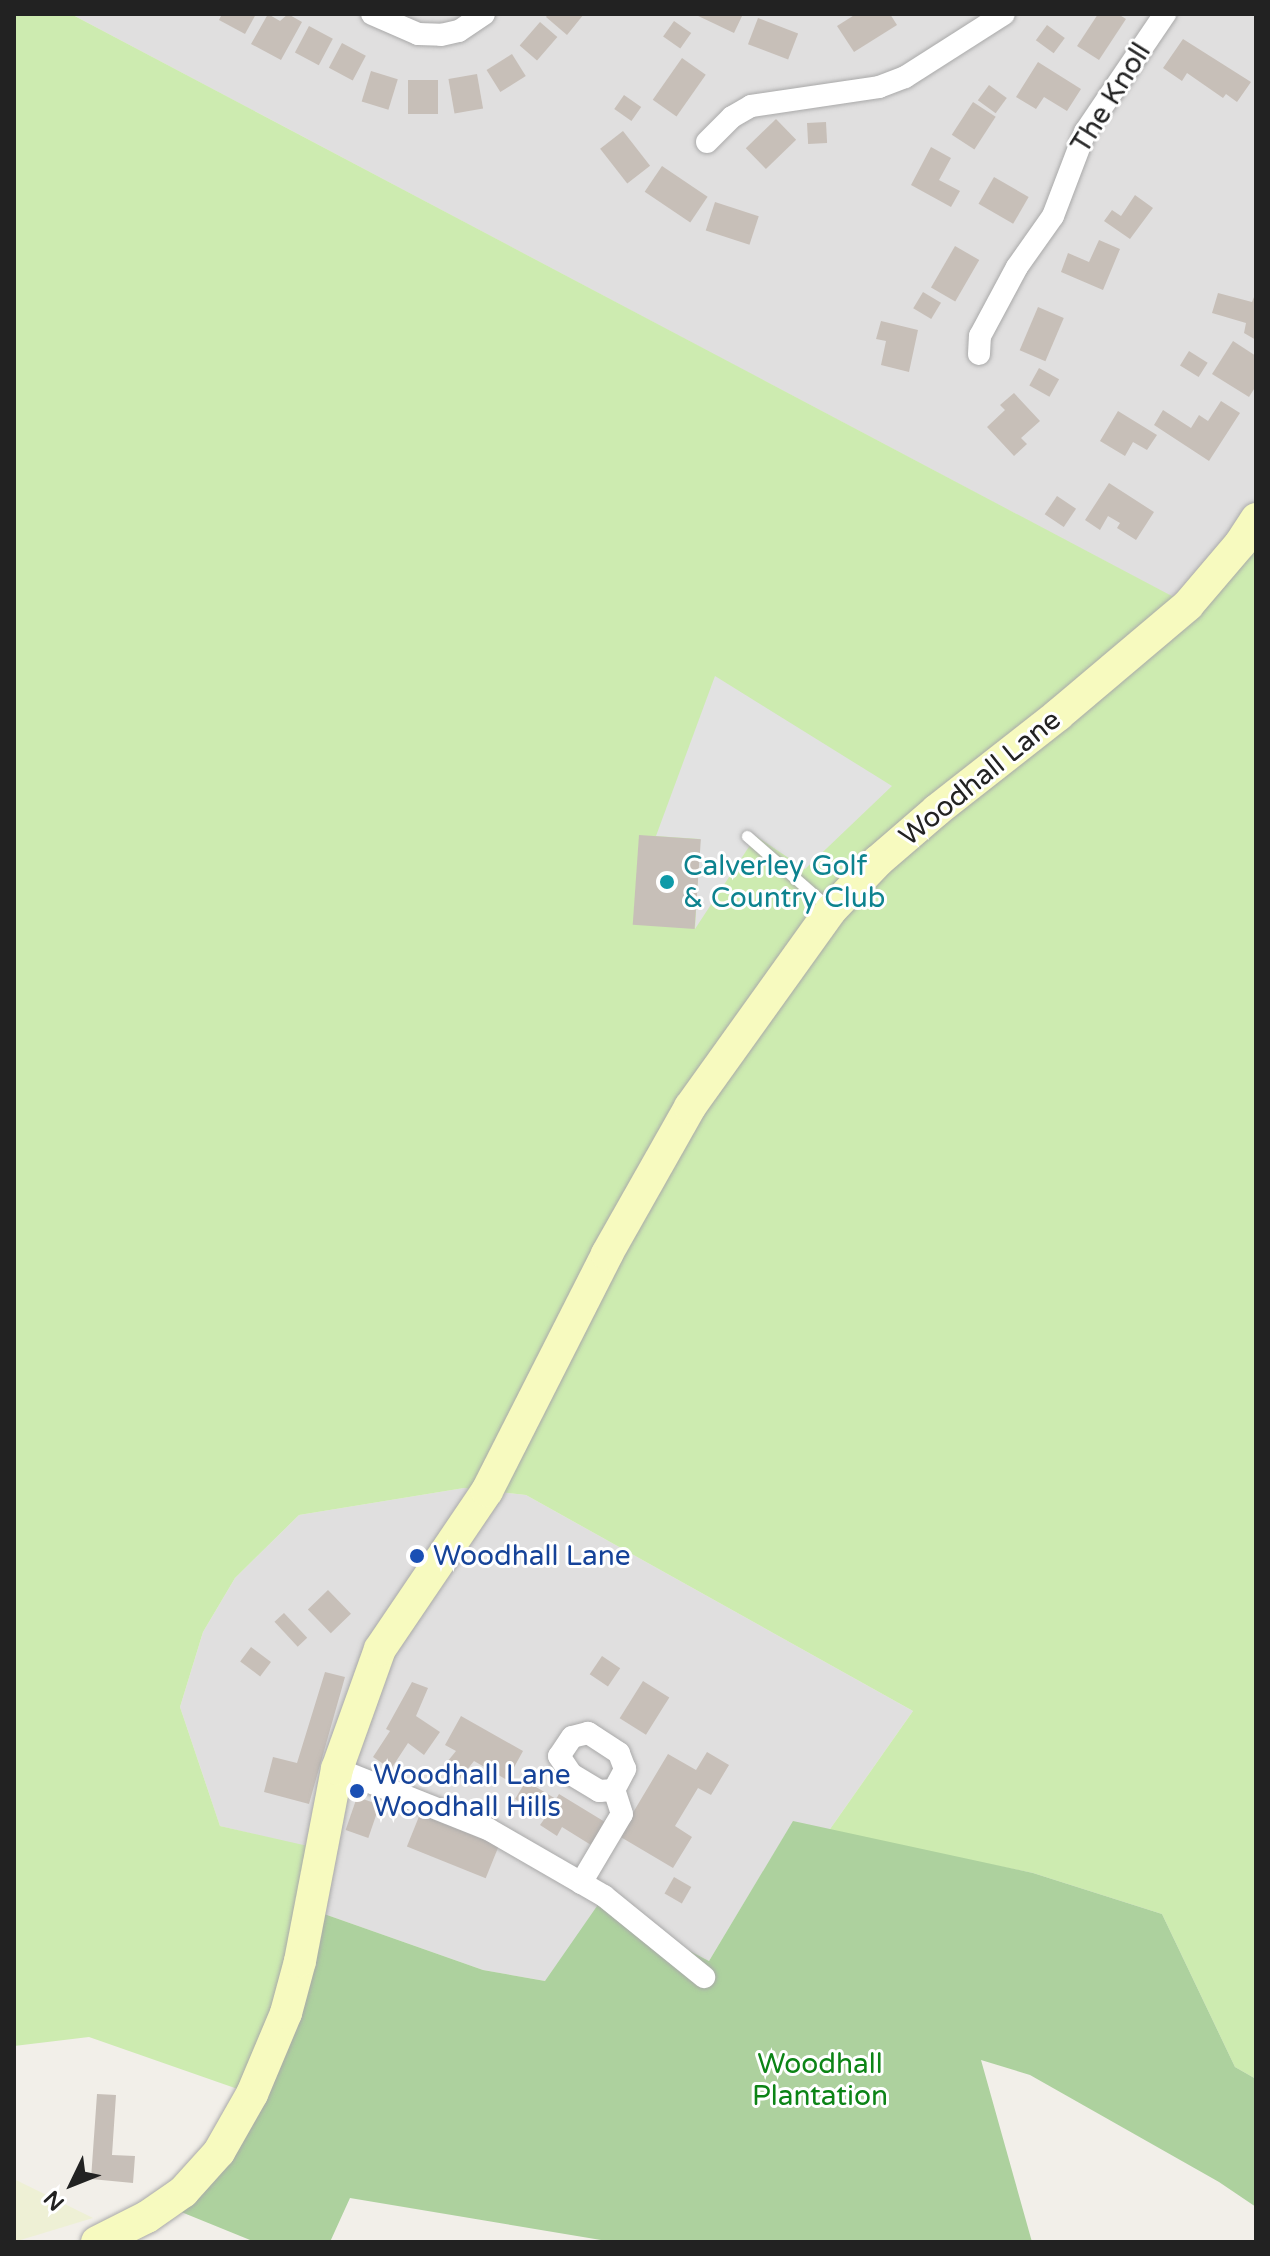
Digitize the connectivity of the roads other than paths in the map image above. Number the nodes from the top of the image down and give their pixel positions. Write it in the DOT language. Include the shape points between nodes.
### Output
graph roads {
  1 [pos="372,14"];
  2 [pos="484,14"];
  3 [pos="1004,14"];
  4 [pos="1165,14"];
  5 [pos="707,142"];
  6 [pos="979,354"];
  7 [pos="1256,519"];
  8 [pos="747,836"];
  9 [pos="831,910"];
  10 [pos="337,1769"];
  11 [pos="614,1790"];
  12 [pos="581,1883"];
  13 [pos="704,1977"];
  14 [pos="97,2242"];
  1 -- 2 [label="street" via="418,34 441,35 459,31"];
  3 -- 5 [label="street" via="905,77 879,87 751,106"];
  4 -- 6 [label="street, The Knoll" via="1085,132 1053,216 1017,267 980,336"];
  7 -- 9 [label="street, Woodhall Lane" via="1188,605 937,810"];
  8 -- 9 [label="lane"];
  9 -- 10 [label="street, Woodhall Lane" via="664,1150 487,1491 380,1649"];
  10 -- 12 [label="street" via="488,1829"];
  10 -- 14 [label="street, Woodhall Lane" via="300,1961 286,2013 252,2094 202,2173 164,2205"];
  11 -- 12 [label="street" via="622,1814"];
  12 -- 13 [label="street"];
}
